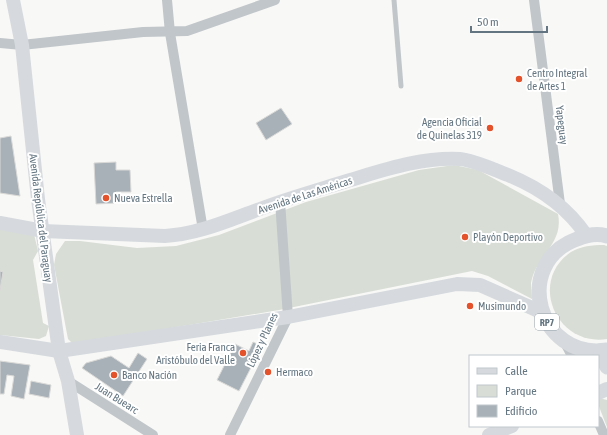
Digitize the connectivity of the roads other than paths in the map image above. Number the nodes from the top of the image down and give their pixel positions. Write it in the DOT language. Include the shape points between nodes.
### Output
graph roads {
  1 [pos="13,0"];
  2 [pos="167,0"];
  3 [pos="275,0"];
  4 [pos="394,0"];
  5 [pos="534,0"];
  6 [pos="170,33"];
  7 [pos="0,43"];
  8 [pos="22,44"];
  9 [pos="401,86"];
  10 [pos="280,201"];
  11 [pos="560,204"];
  12 [pos="0,223"];
  13 [pos="203,230"];
  14 [pos="43,231"];
  15 [pos="586,235"];
  16 [pos="607,236"];
  17 [pos="542,312"];
  18 [pos="288,317"];
  19 [pos="564,341"];
  20 [pos="0,342"];
  21 [pos="59,351"];
  22 [pos="603,351"];
  23 [pos="571,355"];
  24 [pos="607,367"];
  25 [pos="68,381"];
  26 [pos="599,423"];
  27 [pos="509,427"];
  28 [pos="77,435"];
  29 [pos="153,435"];
  30 [pos="230,435"];
  31 [pos="489,435"];
  32 [pos="604,435"];
  1 -- 8 [label="main road, Avenida República del Paraguay"];
  2 -- 6 [label="street"];
  3 -- 6 [label="street" via="205,26"];
  4 -- 9 [label="lane"];
  5 -- 11 [label="street, Yapeguay"];
  6 -- 8 [label="street" via="143,32"];
  6 -- 13 [label="street"];
  7 -- 8 [label="street"];
  8 -- 14 [label="main road, Avenida República del Paraguay"];
  10 -- 11 [label="main road, Avenida de Las Américas" via="428,159 461,159 525,182"];
  10 -- 13 [label="main road, Avenida de Las Américas"];
  10 -- 18 [label="street, López y Planes"];
  11 -- 15 [label="main road, Avenida de Las Américas"];
  12 -- 14 [label="main road, Avenida de Las Américas"];
  13 -- 14 [label="main road, Avenida de Las Américas" via="165,236"];
  14 -- 21 [label="main road, Avenida República del Paraguay"];
  15 -- 16 [label="main road, RP7"];
  15 -- 17 [label="main road, RP7" via="567,242 548,261 542,272 538,292"];
  17 -- 18 [label="main road" via="480,286 457,284"];
  17 -- 19 [label="main road, RP7" via="550,328"];
  18 -- 21 [label="main road"];
  18 -- 30 [label="street, López y Planes"];
  19 -- 22 [label="main road, RP7" via="581,349"];
  19 -- 23 [label="street"];
  20 -- 21 [label="main road"];
  21 -- 25 [label="main road, Avenida República del Paraguay"];
  22 -- 24 [label="main road, RP7"];
  25 -- 28 [label="main road, Avenida República del Paraguay"];
  25 -- 29 [label="street, Juan Buearc"];
  26 -- 32 [label="street"];
  27 -- 31 [label="main road"];
}
